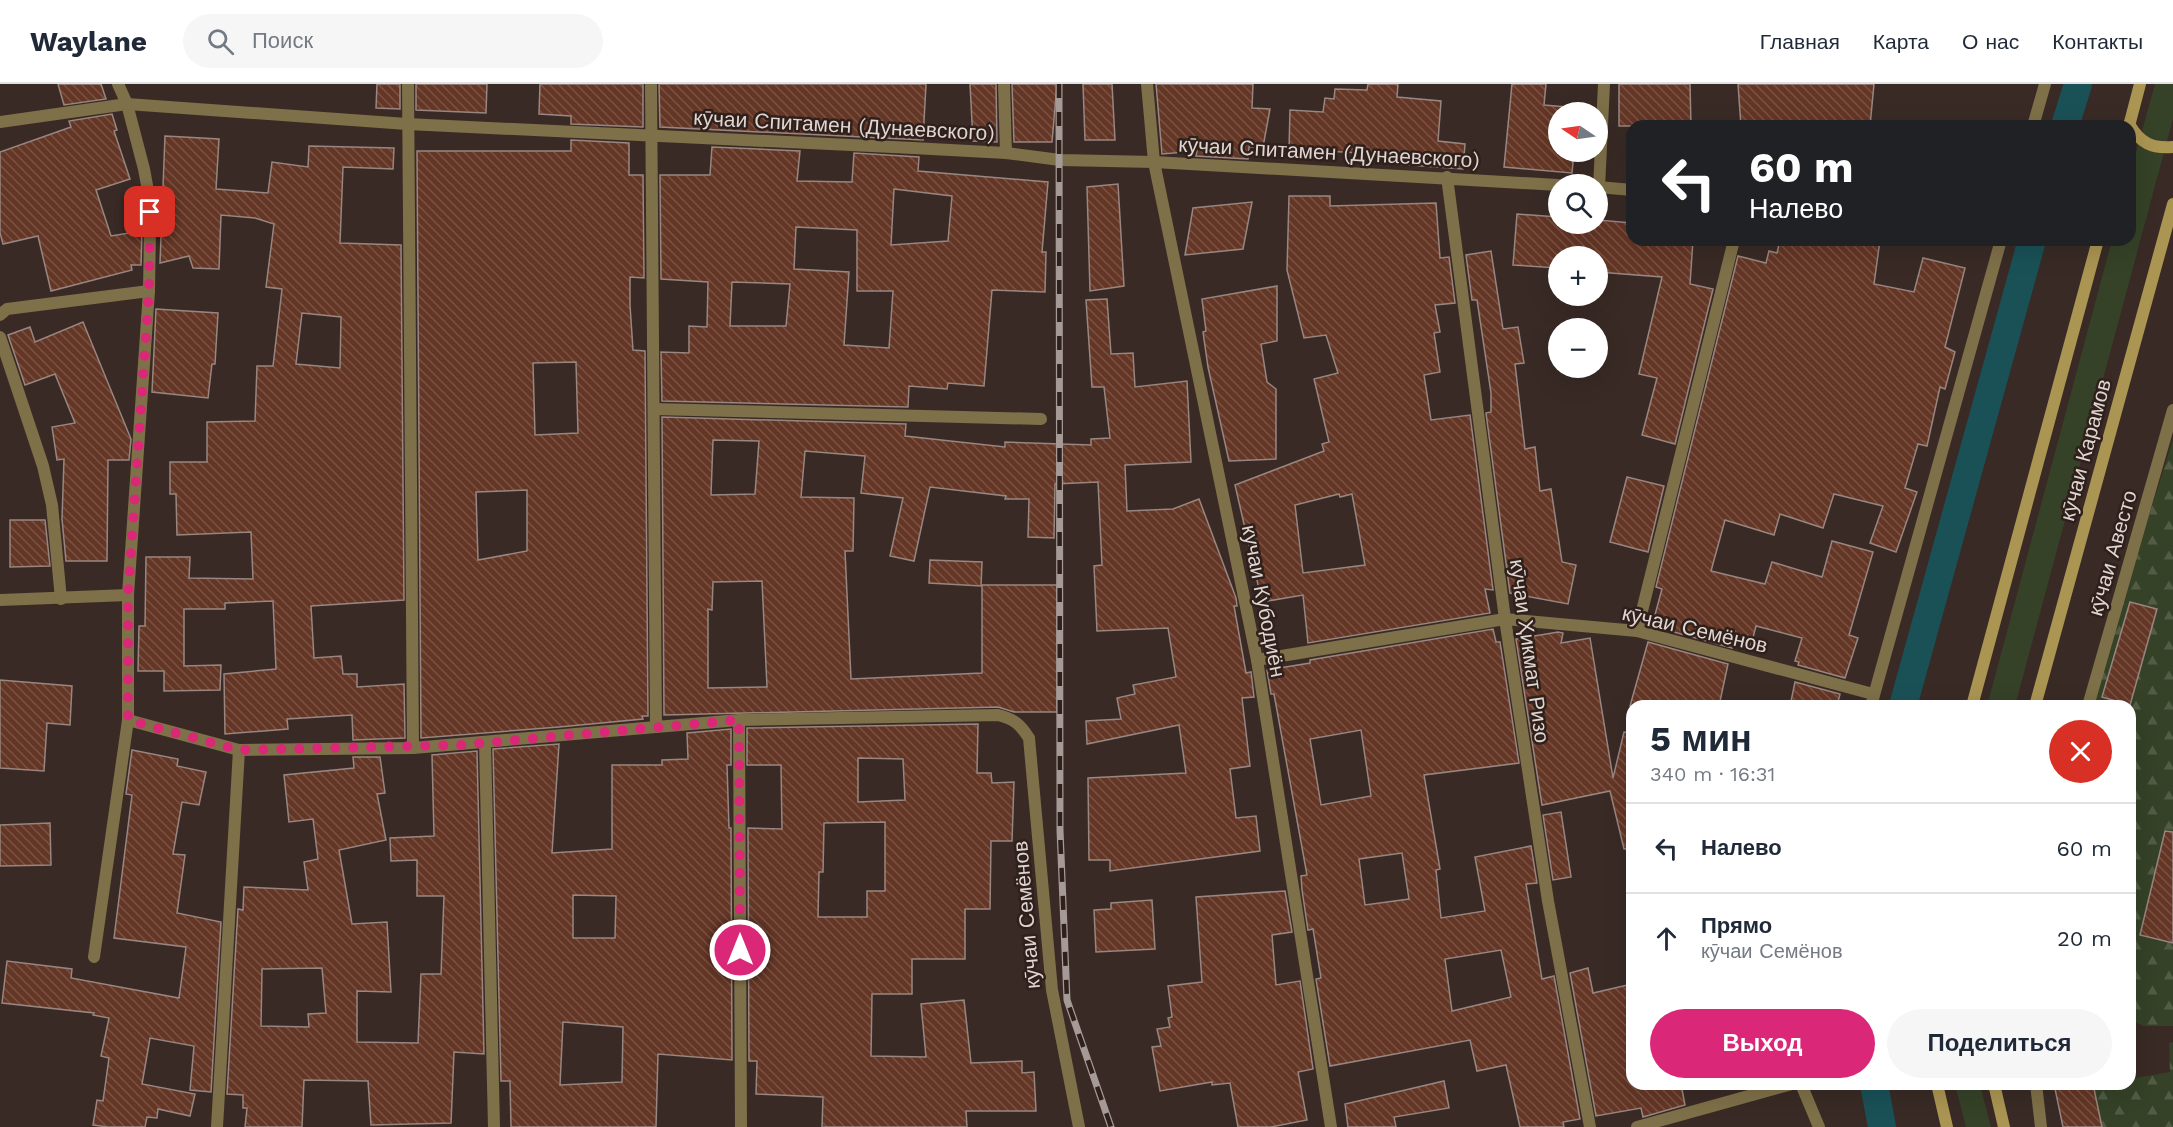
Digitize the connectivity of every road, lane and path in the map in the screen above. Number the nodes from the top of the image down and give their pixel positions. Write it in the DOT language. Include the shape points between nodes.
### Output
graph roads {
  1 [pos="118,84"];
  2 [pos="408,84"];
  3 [pos="651,84"];
  4 [pos="1004,84"];
  5 [pos="1147,84"];
  6 [pos="1604,84"];
  7 [pos="2045,84"];
  8 [pos="2140,84"];
  9 [pos="127,104"];
  10 [pos="2035,120"];
  11 [pos="2130,120"];
  12 [pos="0,122"];
  13 [pos="407,124"];
  14 [pos="649,135"];
  15 [pos="2136,136"];
  16 [pos="2173,147"];
  17 [pos="1006,153"];
  18 [pos="1154,162"];
  19 [pos="1599,174"];
  20 [pos="1447,177"];
  21 [pos="1548,184"];
  22 [pos="1608,189"];
  23 [pos="1626,190"];
  24 [pos="2173,204"];
  25 [pos="1733,246"];
  26 [pos="1999,246"];
  27 [pos="2096,246"];
  28 [pos="149,291"];
  29 [pos="0,315"];
  30 [pos="0,338"];
  31 [pos="654,409"];
  32 [pos="2173,410"];
  33 [pos="1041,419"];
  34 [pos="128,595"];
  35 [pos="61,599"];
  36 [pos="0,600"];
  37 [pos="1505,619"];
  38 [pos="1637,631"];
  39 [pos="1257,660"];
  40 [pos="1873,694"];
  41 [pos="1872,700"];
  42 [pos="1974,700"];
  43 [pos="2037,700"];
  44 [pos="2090,700"];
  45 [pos="128,720"];
  46 [pos="739,720"];
  47 [pos="656,727"];
  48 [pos="484,743"];
  49 [pos="413,748"];
  50 [pos="239,750"];
  51 [pos="94,957"];
  52 [pos="1770,1090"];
  53 [pos="1804,1090"];
  54 [pos="1938,1090"];
  55 [pos="1995,1090"];
  56 [pos="2037,1090"];
  57 [pos="217,1127"];
  58 [pos="494,1127"];
  59 [pos="741,1127"];
  60 [pos="1079,1127"];
  61 [pos="1331,1127"];
  62 [pos="1590,1127"];
  63 [pos="1637,1127"];
  64 [pos="1819,1127"];
  65 [pos="1947,1127"];
  66 [pos="2004,1127"];
  67 [pos="2041,1127"];
  1 -- 9 [label="street"];
  2 -- 13 [label="street"];
  3 -- 14 [label="street"];
  4 -- 17 [label="street"];
  5 -- 18 [label="street, кучаи Кубодиён"];
  6 -- 19 [label="street"];
  7 -- 10 [label="street"];
  8 -- 11 [label="main road"];
  9 -- 12 [label="street, кӯчаи Спитамен (Дунаевского)"];
  9 -- 13 [label="street, кӯчаи Спитамен (Дунаевского)"];
  9 -- 28 [label="street" via="149,196"];
  13 -- 14 [label="street, кӯчаи Спитамен (Дунаевского)"];
  13 -- 49 [label="street"];
  14 -- 17 [label="street, кӯчаи Спитамен (Дунаевского)"];
  14 -- 31 [label="street"];
  15 -- 16 [label="main road" via="2148,145"];
  17 -- 18 [label="street, кӯчаи Спитамен (Дунаевского)" via="1060,160"];
  18 -- 20 [label="street, кӯчаи Спитамен (Дунаевского)"];
  18 -- 39 [label="street, кучаи Кубодиён"];
  20 -- 21 [label="street, кӯчаи Спитамен (Дунаевского)"];
  20 -- 37 [label="street, кӯчаи Ҳикмат Ризо"];
  22 -- 23 [label="street"];
  24 -- 43 [label="main road, кӯчаи Карамов"];
  25 -- 38 [label="street"];
  26 -- 40 [label="street"];
  27 -- 42 [label="main road, кӯчаи Карамов"];
  28 -- 29 [label="street" via="7,309"];
  28 -- 34 [label="street"];
  30 -- 35 [label="street" via="43,466 52,505"];
  31 -- 33 [label="street"];
  31 -- 47 [label="street"];
  32 -- 44 [label="street, кӯчаи Авесто"];
  34 -- 35 [label="street"];
  34 -- 45 [label="street"];
  35 -- 36 [label="street"];
  37 -- 38 [label="street, кӯчаи Семёнов"];
  37 -- 39 [label="street, кӯчаи Семёнов"];
  37 -- 62 [label="street, кӯчаи Ҳикмат Ризо" via="1548,900"];
  38 -- 40 [label="street, кӯчаи Семёнов"];
  39 -- 61 [label="street, кучаи Кубодиён"];
  40 -- 41 [label="street"];
  45 -- 50 [label="street"];
  45 -- 51 [label="street"];
  46 -- 47 [label="street"];
  46 -- 59 [label="street"];
  46 -- 60 [label="street, кӯчаи Семёнов" via="998,715 1012,718 1022,726 1029,738 1052,990"];
  47 -- 48 [label="street"];
  48 -- 49 [label="street"];
  48 -- 58 [label="street"];
  49 -- 50 [label="street"];
  50 -- 57 [label="street"];
  52 -- 63 [label="street"];
  53 -- 64 [label="street"];
  54 -- 65 [label="main road"];
  55 -- 66 [label="main road"];
  56 -- 67 [label="street"];
}
